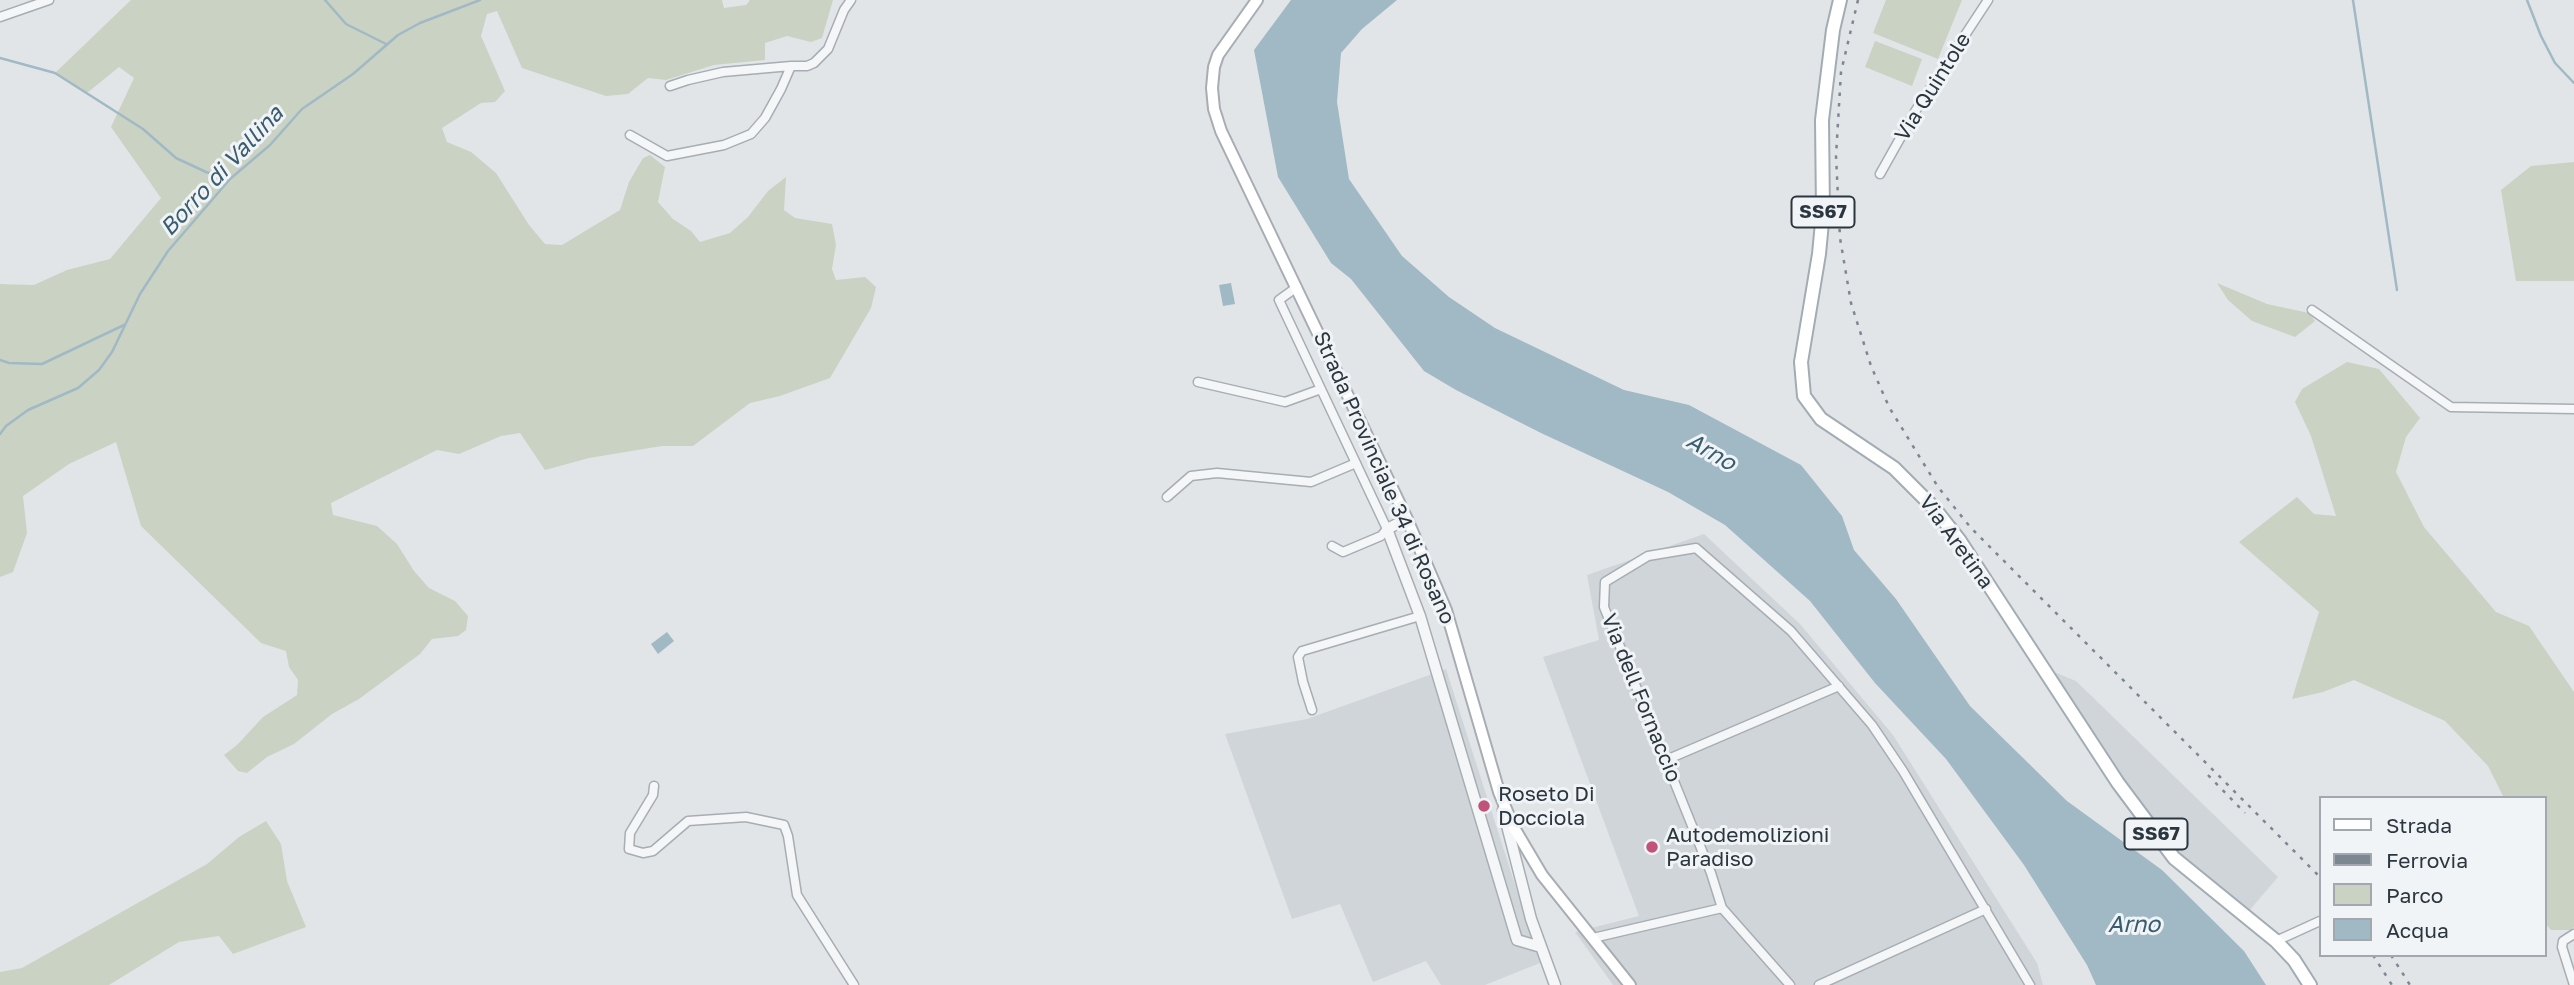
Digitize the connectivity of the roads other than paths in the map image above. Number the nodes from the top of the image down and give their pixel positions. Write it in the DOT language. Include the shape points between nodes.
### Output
graph roads {
  1 [pos="49,0"];
  2 [pos="851,0"];
  3 [pos="1256,0"];
  4 [pos="1840,0"];
  5 [pos="1989,0"];
  6 [pos="0,16"];
  7 [pos="791,65"];
  8 [pos="670,86"];
  9 [pos="631,135"];
  10 [pos="1880,174"];
  11 [pos="1297,287"];
  12 [pos="2312,310"];
  13 [pos="1198,382"];
  14 [pos="1321,389"];
  15 [pos="2574,410"];
  16 [pos="1356,463"];
  17 [pos="1167,497"];
  18 [pos="1407,519"];
  19 [pos="1387,529"];
  20 [pos="1332,546"];
  21 [pos="1420,615"];
  22 [pos="1839,686"];
  23 [pos="1312,710"];
  24 [pos="1666,760"];
  25 [pos="654,786"];
  26 [pos="1499,792"];
  27 [pos="1722,908"];
  28 [pos="1986,909"];
  29 [pos="2318,922"];
  30 [pos="2574,934"];
  31 [pos="1593,938"];
  32 [pos="2276,941"];
  33 [pos="1541,947"];
  34 [pos="854,985"];
  35 [pos="1555,985"];
  36 [pos="1630,985"];
  37 [pos="1790,985"];
  38 [pos="1819,985"];
  39 [pos="2030,985"];
  40 [pos="2310,985"];
  41 [pos="2574,985"];
  1 -- 6 [label="street"];
  2 -- 7 [label="street" via="828,49 814,63"];
  3 -- 11 [label="main road, Strada Provinciale 34 di Rosano" via="1218,55 1212,75 1214,109 1237,167"];
  4 -- 32 [label="main road, Via Aretina / SS67" via="1822,120 1823,212 1801,362 1804,396 1821,419 1895,468 1934,508 2118,783 2174,858"];
  5 -- 10 [label="street, Via Quintole"];
  7 -- 8 [label="street" via="723,72"];
  7 -- 9 [label="street" via="782,89 751,134 724,145 667,156"];
  11 -- 14 [label="street" via="1279,300"];
  11 -- 18 [label="main road, Strada Provinciale 34 di Rosano"];
  12 -- 15 [label="street" via="2451,407"];
  13 -- 14 [label="street" via="1285,402"];
  14 -- 16 [label="street"];
  16 -- 17 [label="street" via="1311,482 1217,473 1191,476"];
  16 -- 19 [label="street"];
  18 -- 19 [label="street"];
  18 -- 26 [label="main road, Strada Provinciale 34 di Rosano" via="1446,610"];
  19 -- 20 [label="street" via="1343,552"];
  19 -- 21 [label="street"];
  21 -- 23 [label="street" via="1302,651 1298,657"];
  21 -- 33 [label="street" via="1517,940"];
  22 -- 24 [label="street"];
  22 -- 24 [label="street, Via dell Fornaccio" via="1791,631 1696,548 1648,556 1605,582 1604,607"];
  22 -- 28 [label="street, Via dell Fornaccio" via="1872,724 1903,771"];
  24 -- 27 [label="street, Via dell Fornaccio"];
  25 -- 34 [label="street" via="630,833 629,849 653,851 688,821 747,817 784,825 797,895"];
  26 -- 31 [label="main road, Strada Provinciale 34 di Rosano" via="1542,875"];
  26 -- 33 [label="street"];
  27 -- 31 [label="street"];
  27 -- 37 [label="street"];
  28 -- 38 [label="street"];
  28 -- 39 [label="street, Via dell Fornaccio"];
  29 -- 32 [label="street"];
  30 -- 41 [label="street" via="2562,947"];
  31 -- 36 [label="main road, Strada Provinciale 34 di Rosano"];
  32 -- 40 [label="main road, Via Aretina / SS67"];
  33 -- 35 [label="street"];
}
